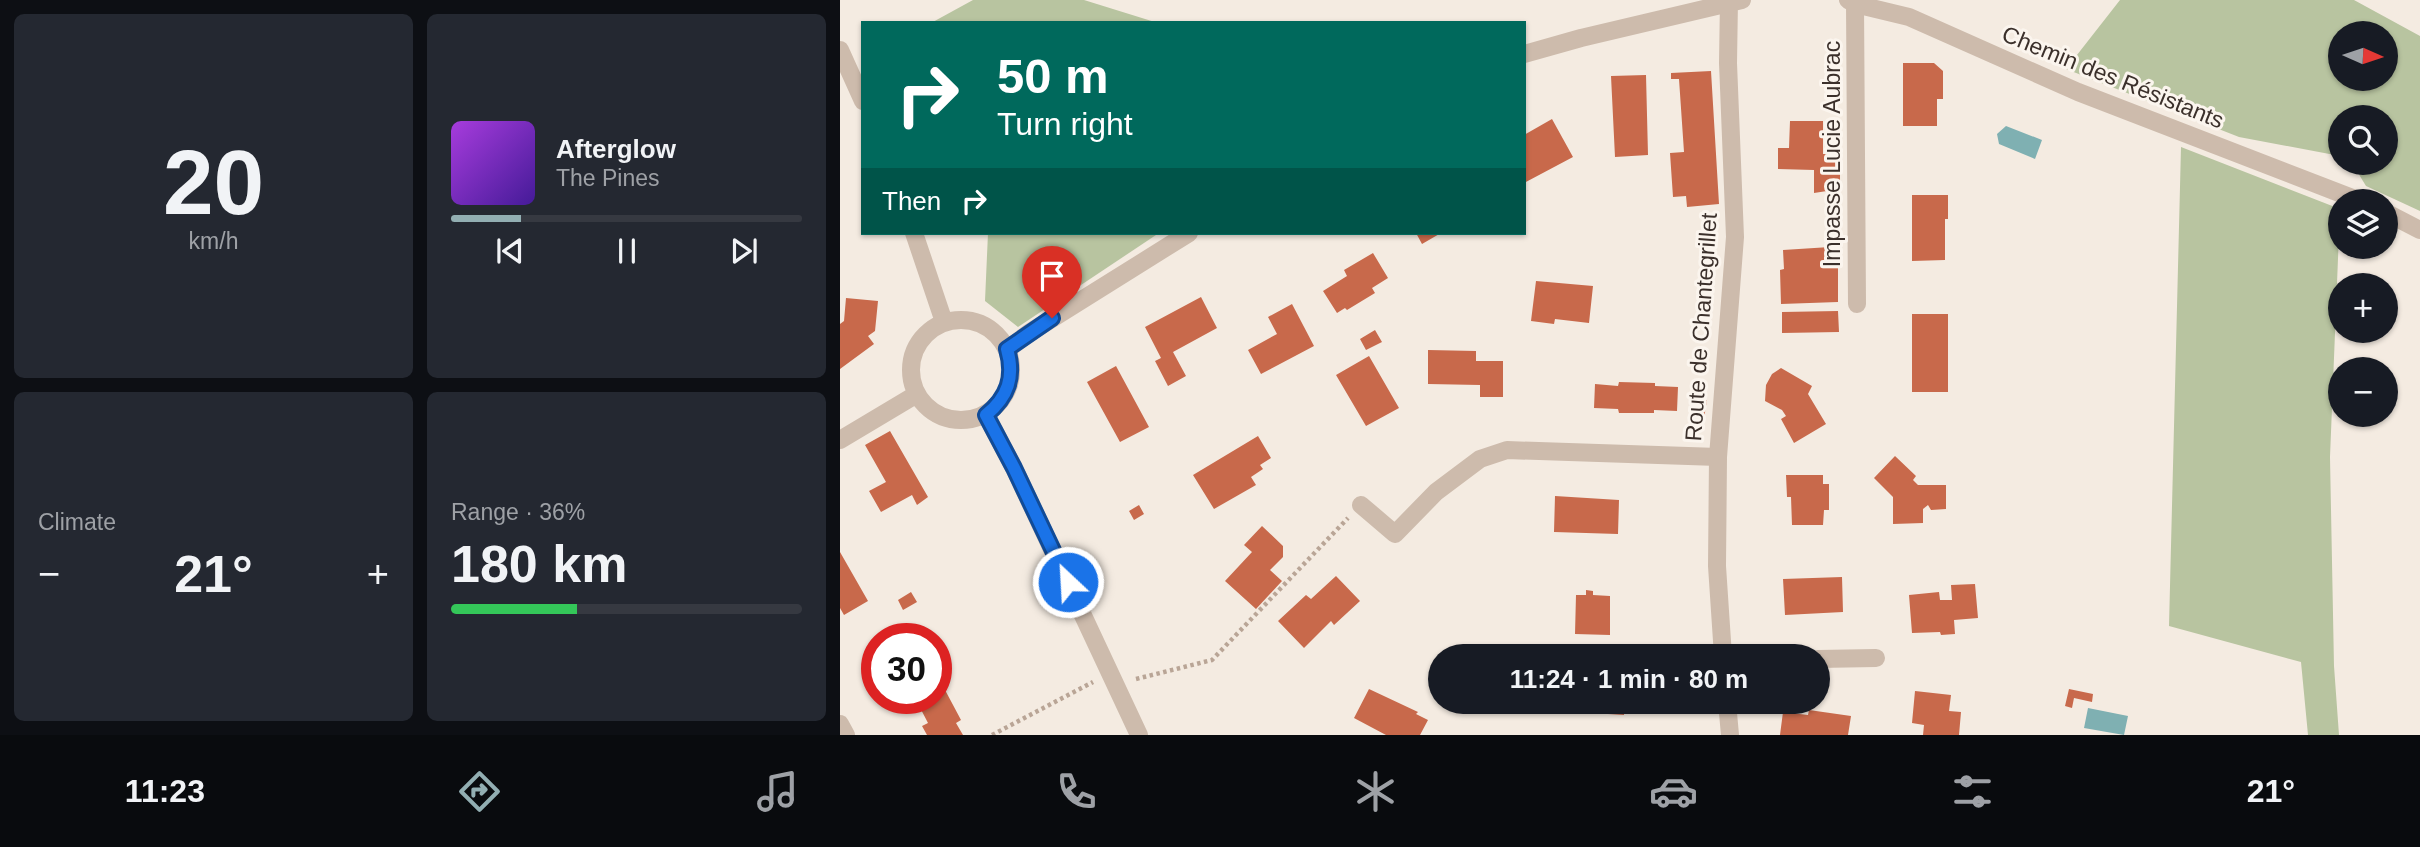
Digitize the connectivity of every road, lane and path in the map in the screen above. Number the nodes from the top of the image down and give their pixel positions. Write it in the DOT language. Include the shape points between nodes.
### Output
graph roads {
  1 [pos="1734,1"];
  2 [pos="1852,2"];
  3 [pos="840,50"];
  4 [pos="1526,53"];
  5 [pos="861,97"];
  6 [pos="2329,189"];
  7 [pos="2398,219"];
  8 [pos="2420,230"];
  9 [pos="915,235"];
  10 [pos="1186,235"];
  11 [pos="1857,304"];
  12 [pos="944,322"];
  13 [pos="1007,349"];
  14 [pos="917,394"];
  15 [pos="986,415"];
  16 [pos="840,440"];
  17 [pos="1718,457"];
  18 [pos="1361,506"];
  19 [pos="1722,644"];
  20 [pos="1876,658"];
  21 [pos="1830,659"];
  22 [pos="1112,678"];
  23 [pos="1728,714"];
  24 [pos="840,724"];
  25 [pos="846,735"];
  26 [pos="992,735"];
  27 [pos="1139,735"];
  28 [pos="1730,735"];
  1 -- 4 [label="street"];
  1 -- 17 [label="street, Route de Chantegrillet" via="1728,63 1735,237"];
  2 -- 6 [label="street, Chemin des Résistants" via="1909,17 2078,92"];
  2 -- 11 [label="street, Impasse Lucie Aubrac"];
  3 -- 5 [label="street"];
  7 -- 8 [label="street"];
  9 -- 12 [label="street"];
  10 -- 13 [label="street"];
  12 -- 13 [label="street" via="959,319 988,327"];
  12 -- 14 [label="street" via="926,334 914,352 911,366"];
  13 -- 15 [label="street" via="1011,379 998,406"];
  14 -- 15 [label="street" via="926,407 955,421"];
  14 -- 16 [label="street"];
  15 -- 22 [label="street"];
  17 -- 18 [label="street" via="1507,450 1480,460 1436,492 1395,534"];
  17 -- 19 [label="street, Route de Chantegrillet"];
  18 -- 22 [label="path" via="1212,660"];
  20 -- 21 [label="street"];
  22 -- 26 [label="path"];
  22 -- 27 [label="street"];
  23 -- 28 [label="street"];
  24 -- 25 [label="street"];
}
